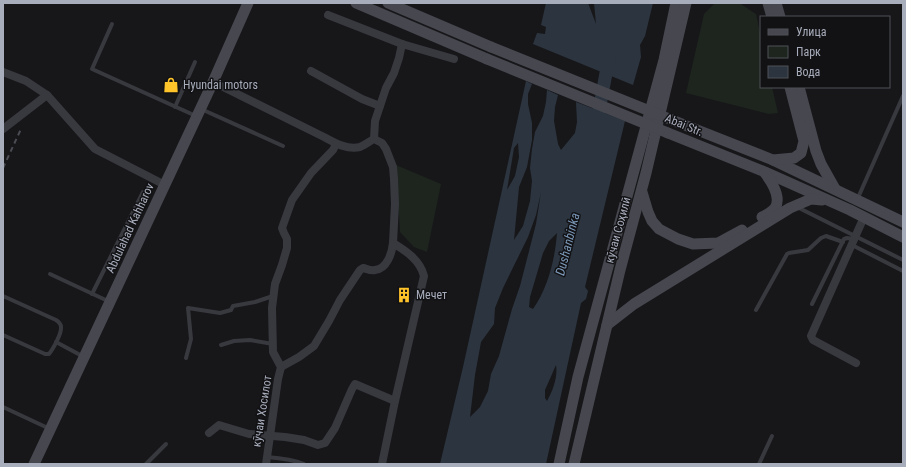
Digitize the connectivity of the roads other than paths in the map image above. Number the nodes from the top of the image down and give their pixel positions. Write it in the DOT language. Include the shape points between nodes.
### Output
graph roads {
  1 [pos="248,3"];
  2 [pos="356,3"];
  3 [pos="388,3"];
  4 [pos="676,3"];
  5 [pos="686,3"];
  6 [pos="768,3"];
  7 [pos="776,3"];
  8 [pos="328,15"];
  9 [pos="772,16"];
  10 [pos="780,16"];
  11 [pos="112,24"];
  12 [pos="402,44"];
  13 [pos="454,59"];
  14 [pos="195,62"];
  15 [pos="311,71"];
  16 [pos="3,72"];
  17 [pos="213,82"];
  18 [pos="790,88"];
  19 [pos="799,88"];
  20 [pos="47,95"];
  21 [pos="903,96"];
  22 [pos="380,106"];
  23 [pos="175,107"];
  24 [pos="199,113"];
  25 [pos="3,129"];
  26 [pos="374,139"];
  27 [pos="336,144"];
  28 [pos="283,146"];
  29 [pos="773,160"];
  30 [pos="765,172"];
  31 [pos="165,185"];
  32 [pos="835,190"];
  33 [pos="143,192"];
  34 [pos="642,192"];
  35 [pos="827,200"];
  36 [pos="857,200"];
  37 [pos="795,206"];
  38 [pos="864,217"];
  39 [pos="903,222"];
  40 [pos="903,237"];
  41 [pos="854,240"];
  42 [pos="843,242"];
  43 [pos="393,243"];
  44 [pos="903,260"];
  45 [pos="903,271"];
  46 [pos="50,274"];
  47 [pos="92,294"];
  48 [pos="3,296"];
  49 [pos="274,296"];
  50 [pos="110,302"];
  51 [pos="812,304"];
  52 [pos="756,310"];
  53 [pos="607,325"];
  54 [pos="3,335"];
  55 [pos="56,342"];
  56 [pos="273,344"];
  57 [pos="221,345"];
  58 [pos="84,357"];
  59 [pos="186,358"];
  60 [pos="856,363"];
  61 [pos="281,367"];
  62 [pos="395,401"];
  63 [pos="3,407"];
  64 [pos="50,429"];
  65 [pos="209,433"];
  66 [pos="270,436"];
  67 [pos="772,436"];
  68 [pos="166,444"];
  69 [pos="266,461"];
  70 [pos="34,464"];
  71 [pos="146,464"];
  72 [pos="304,464"];
  73 [pos="382,464"];
  74 [pos="559,464"];
  75 [pos="574,464"];
  76 [pos="759,464"];
  1 -- 17 [label="main road, Abdulahad Kahharov"];
  2 -- 30 [label="main road, Abai Str., bridge"];
  3 -- 29 [label="main road, Abai Str., bridge"];
  4 -- 74 [label="main road" via="664,60 578,377"];
  5 -- 34 [label="main road, кӯчаи Соҳилӣ"];
  6 -- 9 [label="main road"];
  7 -- 10 [label="main road"];
  8 -- 12 [label="street"];
  11 -- 23 [label="lane" via="92,69"];
  12 -- 13 [label="street"];
  12 -- 22 [label="street" via="394,73"];
  14 -- 23 [label="lane"];
  15 -- 22 [label="street"];
  16 -- 20 [label="street" via="26,81"];
  17 -- 24 [label="main road, Abdulahad Kahharov"];
  17 -- 27 [label="street"];
  18 -- 29 [label="main road" via="804,141 801,153 794,158"];
  19 -- 32 [label="main road" via="816,151"];
  20 -- 25 [label="street"];
  20 -- 31 [label="street" via="95,149"];
  21 -- 36 [label="lane"];
  22 -- 26 [label="street" via="375,121"];
  23 -- 24 [label="lane"];
  24 -- 28 [label="lane"];
  24 -- 31 [label="main road, Abdulahad Kahharov"];
  26 -- 27 [label="street" via="361,147 350,148"];
  26 -- 43 [label="street" via="382,143 393,167"];
  27 -- 49 [label="street, кӯчаи Хосилот" via="292,200 282,228 287,238 287,248 275,284"];
  29 -- 32 [label="main road, Abai Str."];
  30 -- 34 [label="main road" via="776,194 774,209 718,243 693,244 678,240 659,229 652,221"];
  30 -- 35 [label="main road, Abai Str."];
  31 -- 50 [label="main road, Abdulahad Kahharov"];
  32 -- 36 [label="main road, Abai Str."];
  33 -- 47 [label="lane"];
  34 -- 53 [label="main road, кӯчаи Соҳилӣ"];
  35 -- 37 [label="main road" via="811,199"];
  35 -- 38 [label="main road, Abai Str."];
  36 -- 39 [label="main road, Abai Str."];
  37 -- 41 [label="lane"];
  37 -- 53 [label="main road" via="634,304"];
  38 -- 40 [label="main road, Abai Str."];
  38 -- 41 [label="street"];
  41 -- 42 [label="lane" via="847,238"];
  41 -- 44 [label="lane"];
  41 -- 45 [label="lane"];
  41 -- 60 [label="street" via="811,336 813,340"];
  42 -- 51 [label="lane"];
  42 -- 52 [label="lane" via="826,236 808,250 787,254"];
  43 -- 61 [label="street" via="393,251 387,262 378,270 360,270 314,346"];
  43 -- 62 [label="street" via="407,252 422,269 424,276"];
  46 -- 47 [label="lane"];
  47 -- 50 [label="lane"];
  48 -- 55 [label="lane" via="60,323 62,329"];
  49 -- 56 [label="street, кӯчаи Хосилот"];
  49 -- 59 [label="lane" via="233,306 231,310 220,313 188,308 191,339"];
  50 -- 58 [label="main road, Abdulahad Kahharov"];
  53 -- 75 [label="main road, кӯчаи Соҳилӣ"];
  54 -- 55 [label="lane" via="45,354 49,354"];
  55 -- 58 [label="lane"];
  56 -- 57 [label="lane" via="250,340"];
  56 -- 61 [label="street, кӯчаи Хосилот" via="273,352"];
  58 -- 64 [label="main road, Abdulahad Kahharov"];
  61 -- 66 [label="street, кӯчаи Хосилот"];
  62 -- 66 [label="street" via="356,384 325,443 318,445 304,440"];
  62 -- 73 [label="street"];
  63 -- 64 [label="lane"];
  64 -- 70 [label="main road, Abdulahad Kahharov"];
  65 -- 66 [label="street" via="219,425 249,434"];
  66 -- 69 [label="street, кӯчаи Хосилот"];
  67 -- 76 [label="lane"];
  68 -- 71 [label="lane"];
  69 -- 72 [label="lane" via="280,458"];
}
